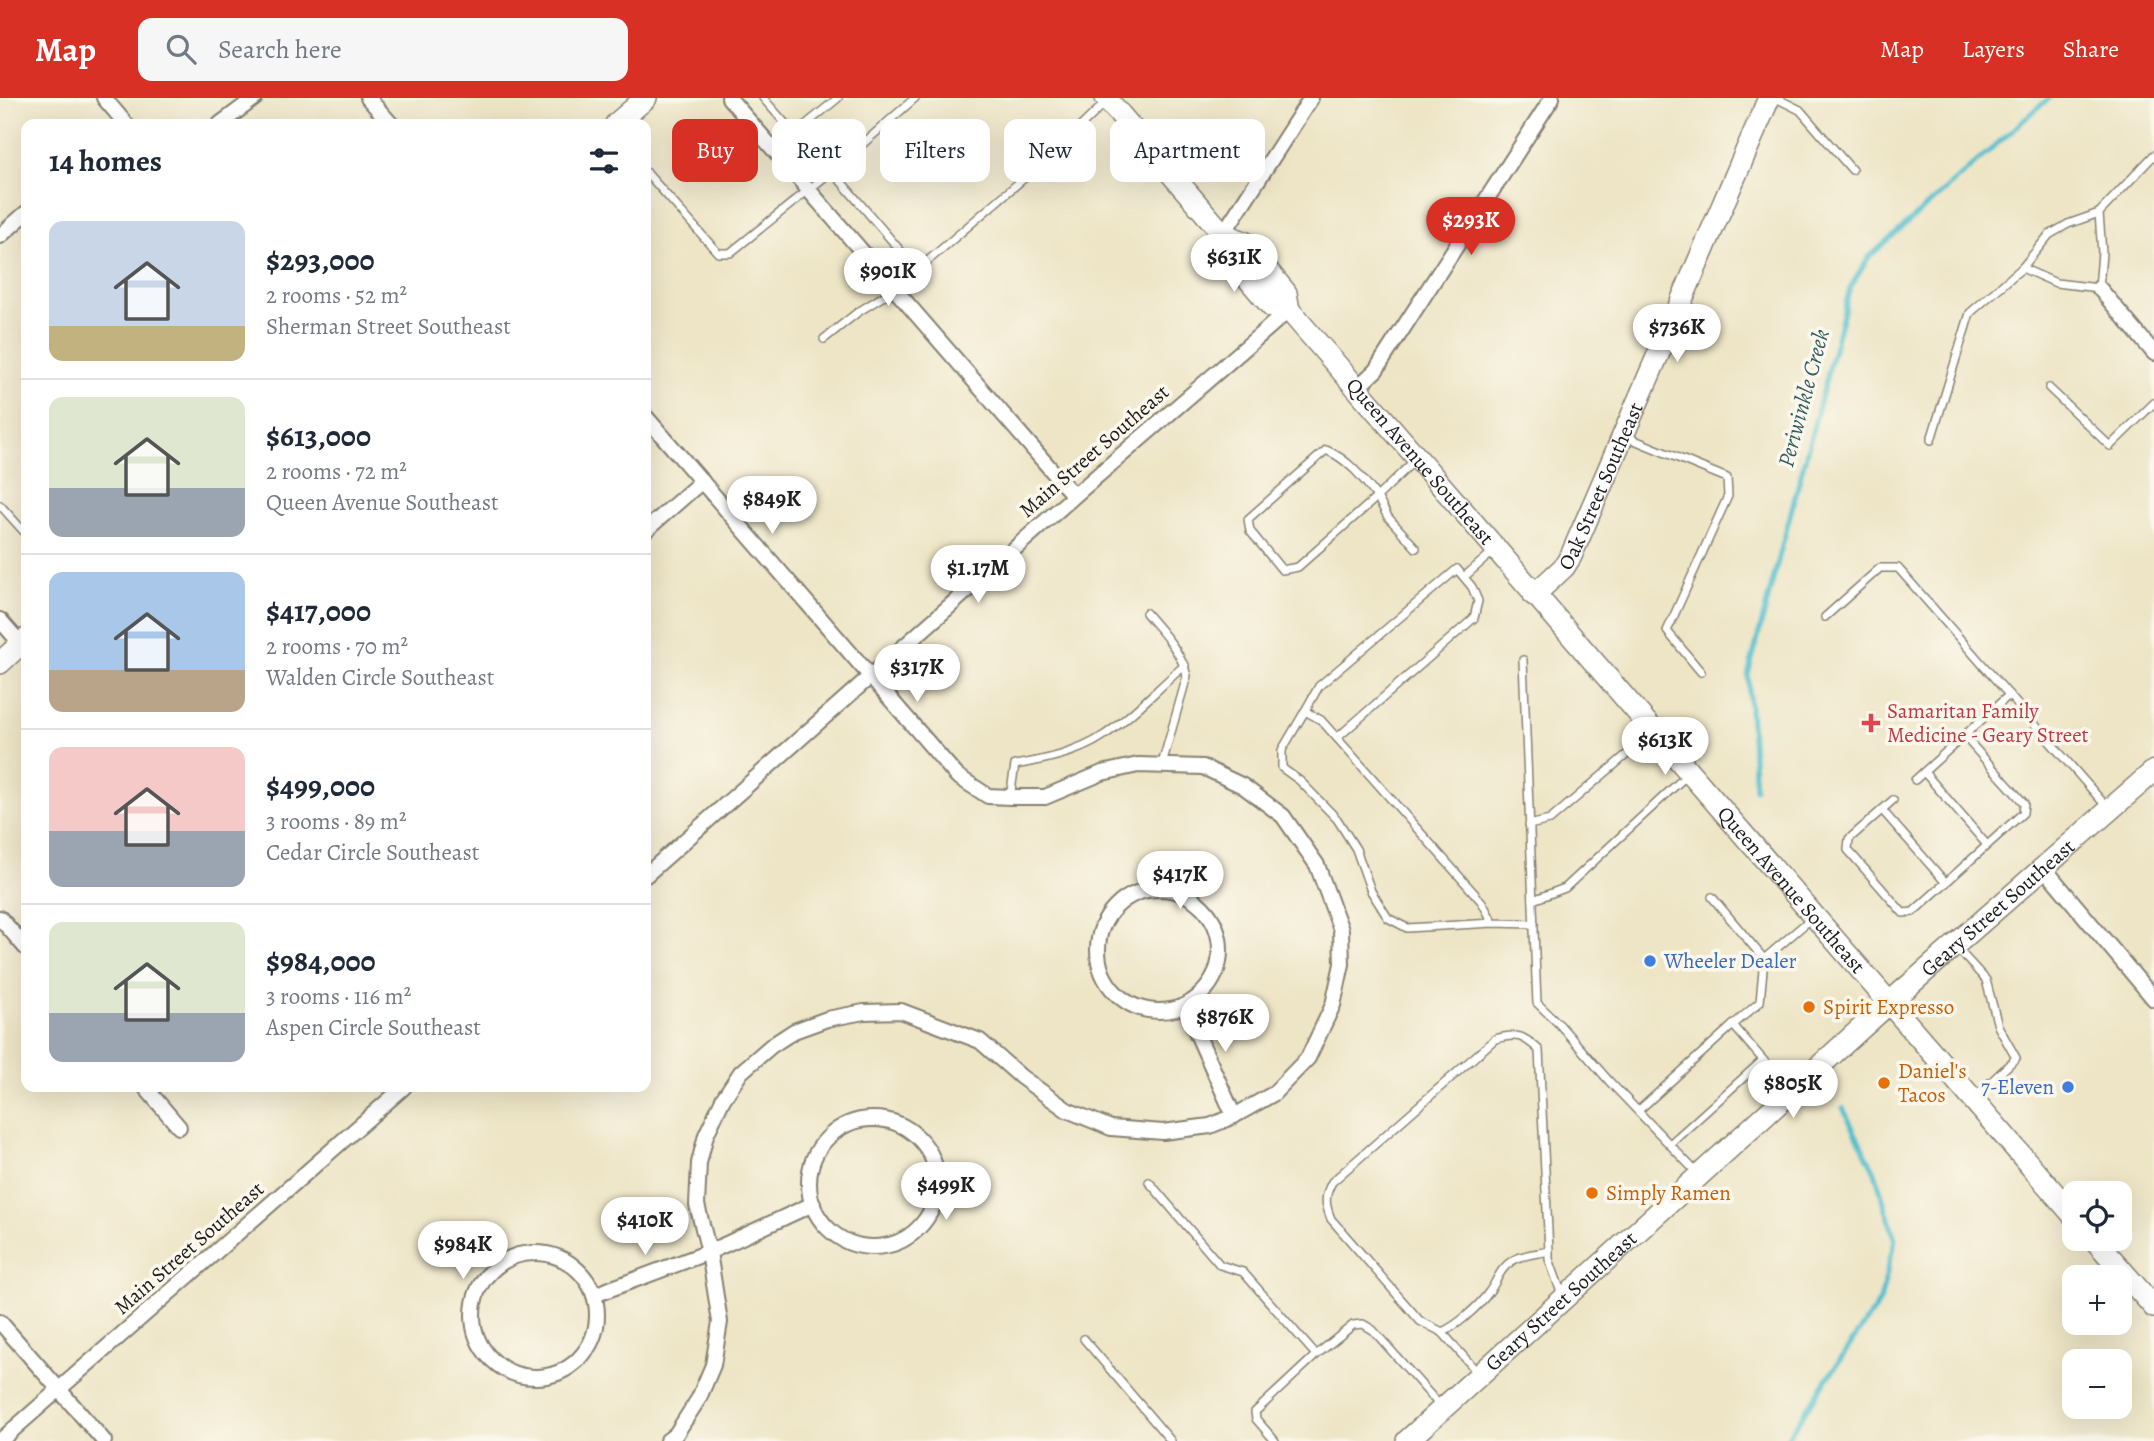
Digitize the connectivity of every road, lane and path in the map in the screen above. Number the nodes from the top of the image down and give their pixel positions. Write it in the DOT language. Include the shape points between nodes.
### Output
graph roads {
  1 [pos="104,98"];
  2 [pos="255,98"];
  3 [pos="368,98"];
  4 [pos="646,98"];
  5 [pos="729,98"];
  6 [pos="763,98"];
  7 [pos="838,98"];
  8 [pos="915,98"];
  9 [pos="1311,98"];
  10 [pos="1552,98"];
  11 [pos="1769,98"];
  12 [pos="1776,98"];
  13 [pos="1107,99"];
  14 [pos="122,119"];
  15 [pos="227,119"];
  16 [pos="382,119"];
  17 [pos="622,119"];
  18 [pos="783,119"];
  19 [pos="811,119"];
  20 [pos="866,141"];
  21 [pos="771,146"];
  22 [pos="2154,155"];
  23 [pos="1852,170"];
  24 [pos="651,178"];
  25 [pos="820,182"];
  26 [pos="841,182"];
  27 [pos="810,191"];
  28 [pos="2099,213"];
  29 [pos="21,217"];
  30 [pos="1223,234"];
  31 [pos="0,236"];
  32 [pos="2022,268"];
  33 [pos="917,270"];
  34 [pos="895,289"];
  35 [pos="2099,289"];
  36 [pos="1289,310"];
  37 [pos="824,339"];
  38 [pos="2154,353"];
  39 [pos="2049,388"];
  40 [pos="1356,389"];
  41 [pos="2154,403"];
  42 [pos="651,423"];
  43 [pos="1623,435"];
  44 [pos="1931,440"];
  45 [pos="1417,459"];
  46 [pos="702,481"];
  47 [pos="1074,496"];
  48 [pos="1377,497"];
  49 [pos="0,505"];
  50 [pos="651,526"];
  51 [pos="21,528"];
  52 [pos="1416,548"];
  53 [pos="1496,550"];
  54 [pos="1464,577"];
  55 [pos="1534,595"];
  56 [pos="1146,613"];
  57 [pos="1825,617"];
  58 [pos="0,620"];
  59 [pos="21,639"];
  60 [pos="21,643"];
  61 [pos="1523,660"];
  62 [pos="0,663"];
  63 [pos="1185,665"];
  64 [pos="1701,672"];
  65 [pos="871,678"];
  66 [pos="2009,695"];
  67 [pos="1305,711"];
  68 [pos="1653,732"];
  69 [pos="1964,736"];
  70 [pos="1337,738"];
  71 [pos="1162,764"];
  72 [pos="2154,771"];
  73 [pos="1924,772"];
  74 [pos="1689,773"];
  75 [pos="1915,780"];
  76 [pos="1010,797"];
  77 [pos="1893,800"];
  78 [pos="1882,810"];
  79 [pos="2109,810"];
  80 [pos="1530,825"];
  81 [pos="1987,845"];
  82 [pos="2044,868"];
  83 [pos="651,871"];
  84 [pos="1945,883"];
  85 [pos="1712,897"];
  86 [pos="1533,900"];
  87 [pos="1814,916"];
  88 [pos="0,918"];
  89 [pos="1493,923"];
  90 [pos="1534,924"];
  91 [pos="21,942"];
  92 [pos="1955,945"];
  93 [pos="1764,959"];
  94 [pos="2154,999"];
  95 [pos="1889,1003"];
  96 [pos="1185,1007"];
  97 [pos="1732,1026"];
  98 [pos="1763,1060"];
  99 [pos="149,1092"];
  100 [pos="398,1092"];
  101 [pos="1791,1093"];
  102 [pos="1973,1099"];
  103 [pos="1638,1111"];
  104 [pos="1234,1116"];
  105 [pos="179,1127"];
  106 [pos="1670,1144"];
  107 [pos="1700,1175"];
  108 [pos="1149,1182"];
  109 [pos="2062,1202"];
  110 [pos="813,1204"];
  111 [pos="1549,1251"];
  112 [pos="2105,1251"];
  113 [pos="709,1252"];
  114 [pos="594,1295"];
  115 [pos="1563,1299"];
  116 [pos="2154,1307"];
  117 [pos="0,1322"];
  118 [pos="1442,1332"];
  119 [pos="1084,1339"];
  120 [pos="1316,1355"];
  121 [pos="1480,1375"];
  122 [pos="59,1390"];
  123 [pos="1443,1408"];
  124 [pos="0,1441"];
  125 [pos="104,1441"];
  126 [pos="667,1441"];
  127 [pos="1171,1441"];
  128 [pos="1275,1441"];
  129 [pos="1407,1441"];
  1 -- 14 [label="street"];
  2 -- 15 [label="street"];
  3 -- 16 [label="street"];
  4 -- 17 [label="main road"];
  5 -- 21 [label="street"];
  6 -- 18 [label="lane"];
  7 -- 19 [label="lane"];
  8 -- 20 [label="lane"];
  9 -- 30 [label="street"];
  10 -- 40 [label="street" via="1376,370"];
  11 -- 43 [label="main road, Oak Street Southeast"];
  12 -- 23 [label="lane" via="1801,110"];
  13 -- 30 [label="main road, Queen Avenue Southeast"];
  13 -- 33 [label="lane" via="1051,155"];
  21 -- 27 [label="street"];
  22 -- 28 [label="lane"];
  24 -- 27 [label="lane" via="718,253 730,254"];
  25 -- 27 [label="lane"];
  26 -- 33 [label="lane"];
  27 -- 34 [label="street"];
  28 -- 32 [label="lane" via="2049,235"];
  28 -- 35 [label="lane"];
  29 -- 31 [label="street"];
  30 -- 36 [label="main road, Queen Avenue Southeast" via="1244,242 1286,293"];
  32 -- 35 [label="lane" via="2056,283"];
  32 -- 44 [label="lane" via="1970,313"];
  33 -- 34 [label="lane"];
  34 -- 37 [label="lane"];
  34 -- 47 [label="street"];
  35 -- 38 [label="street"];
  36 -- 40 [label="main road, Queen Avenue Southeast"];
  36 -- 47 [label="street, Main Street Southeast"];
  39 -- 41 [label="lane" via="2110,446"];
  40 -- 45 [label="main road, Queen Avenue Southeast"];
  42 -- 46 [label="street"];
  43 -- 55 [label="main road, Oak Street Southeast" via="1571,556"];
  43 -- 64 [label="lane" via="1727,478 1728,496 1667,631"];
  45 -- 48 [label="lane"];
  45 -- 53 [label="main road, Queen Avenue Southeast"];
  46 -- 50 [label="street"];
  46 -- 65 [label="street"];
  47 -- 65 [label="street, Main Street Southeast"];
  48 -- 48 [label="lane" via="1338,455 1326,450 1248,519 1250,531 1282,570 1298,568"];
  48 -- 52 [label="lane"];
  49 -- 51 [label="lane"];
  53 -- 54 [label="lane"];
  53 -- 55 [label="main road, Queen Avenue Southeast"];
  54 -- 67 [label="lane" via="1457,569 1319,686"];
  54 -- 70 [label="lane" via="1478,601 1474,618"];
  55 -- 68 [label="main road, Queen Avenue Southeast"];
  56 -- 63 [label="lane"];
  57 -- 66 [label="lane" via="1880,568 1898,568"];
  58 -- 59 [label="street"];
  60 -- 62 [label="main road"];
  61 -- 80 [label="lane"];
  63 -- 71 [label="lane" via="1187,676"];
  63 -- 76 [label="lane" via="1101,738 1015,765"];
  65 -- 76 [label="street" via="957,776 988,796"];
  65 -- 83 [label="street, Main Street Southeast"];
  66 -- 69 [label="lane"];
  66 -- 79 [label="lane"];
  67 -- 70 [label="lane"];
  67 -- 89 [label="lane" via="1282,750 1282,768 1336,819 1356,849 1371,891 1388,918 1407,928"];
  68 -- 74 [label="main road, Queen Avenue Southeast"];
  68 -- 80 [label="lane" via="1550,820"];
  69 -- 73 [label="lane"];
  69 -- 81 [label="lane" via="2024,803 2023,813"];
  70 -- 89 [label="lane" via="1482,902"];
  71 -- 76 [label="street" via="1102,773 1045,797"];
  71 -- 104 [label="street" via="1203,767 1243,786 1283,816 1317,865 1341,930 1342,964 1333,1005 1308,1058 1273,1094"];
  72 -- 79 [label="main road, Geary Street Southeast"];
  73 -- 75 [label="lane"];
  73 -- 81 [label="lane"];
  74 -- 86 [label="lane" via="1565,888"];
  74 -- 87 [label="main road, Queen Avenue Southeast"];
  77 -- 78 [label="lane"];
  78 -- 84 [label="lane"];
  78 -- 84 [label="lane" via="1849,839 1848,850 1903,913 1913,912"];
  79 -- 82 [label="main road, Geary Street Southeast"];
  80 -- 86 [label="lane"];
  81 -- 84 [label="lane"];
  82 -- 92 [label="main road, Geary Street Southeast"];
  82 -- 94 [label="street"];
  85 -- 93 [label="lane"];
  86 -- 90 [label="lane"];
  87 -- 93 [label="lane"];
  87 -- 95 [label="main road, Queen Avenue Southeast"];
  88 -- 91 [label="street"];
  89 -- 90 [label="lane"];
  90 -- 103 [label="lane" via="1537,1003"];
  92 -- 95 [label="main road, Geary Street Southeast"];
  92 -- 102 [label="lane" via="1986,980 1998,1026 2016,1058"];
  93 -- 97 [label="lane" via="1760,1002"];
  95 -- 101 [label="main road, Geary Street Southeast"];
  95 -- 102 [label="main road, Queen Avenue Southeast"];
  96 -- 96 [label="street" via="1158,1012 1131,1005 1110,987 1104,975 1099,934 1112,910 1134,893 1161,888 1188,895 1209,913 1220,938 1220,965 1207,990"];
  96 -- 104 [label="street"];
  97 -- 98 [label="lane"];
  97 -- 103 [label="lane"];
  98 -- 101 [label="lane"];
  98 -- 106 [label="lane"];
  99 -- 105 [label="street"];
  100 -- 122 [label="street, Main Street Southeast"];
  101 -- 107 [label="main road, Geary Street Southeast"];
  102 -- 109 [label="main road, Queen Avenue Southeast"];
  103 -- 106 [label="lane"];
  104 -- 113 [label="street" via="1210,1126 1163,1132 1111,1128 1067,1110 980,1041 937,1023 901,1011 827,1019 794,1031 771,1046 741,1072 723,1099 699,1163 697,1205"];
  106 -- 107 [label="lane"];
  107 -- 115 [label="main road, Geary Street Southeast"];
  108 -- 120 [label="lane" via="1220,1265 1243,1272"];
  110 -- 110 [label="street" via="822,1223 841,1240 866,1248 891,1246 914,1234 930,1215 938,1190 936,1165 924,1142 905,1125 880,1118 855,1120 832,1131 816,1151 809,1180"];
  110 -- 113 [label="street"];
  111 -- 115 [label="lane"];
  111 -- 118 [label="lane" via="1510,1262 1489,1292"];
  111 -- 118 [label="lane" via="1539,1050 1527,1038 1511,1035 1496,1039 1332,1182 1325,1195 1331,1219 1420,1321"];
  112 -- 116 [label="main road"];
  113 -- 114 [label="street"];
  113 -- 126 [label="street" via="720,1322 713,1365 699,1398"];
  114 -- 114 [label="street" via="581,1274 562,1259 538,1253 514,1256 493,1269 479,1289 473,1312 476,1336 489,1357 508,1372 532,1378 556,1374 577,1362 591,1343 597,1319"];
  115 -- 121 [label="main road, Geary Street Southeast"];
  117 -- 122 [label="street"];
  118 -- 121 [label="lane"];
  119 -- 127 [label="lane"];
  120 -- 123 [label="lane" via="1353,1325 1363,1324"];
  120 -- 128 [label="lane" via="1255,1412"];
  121 -- 123 [label="main road, Geary Street Southeast"];
  122 -- 124 [label="street, Main Street Southeast"];
  122 -- 125 [label="street"];
  123 -- 129 [label="main road, Geary Street Southeast"];
}
